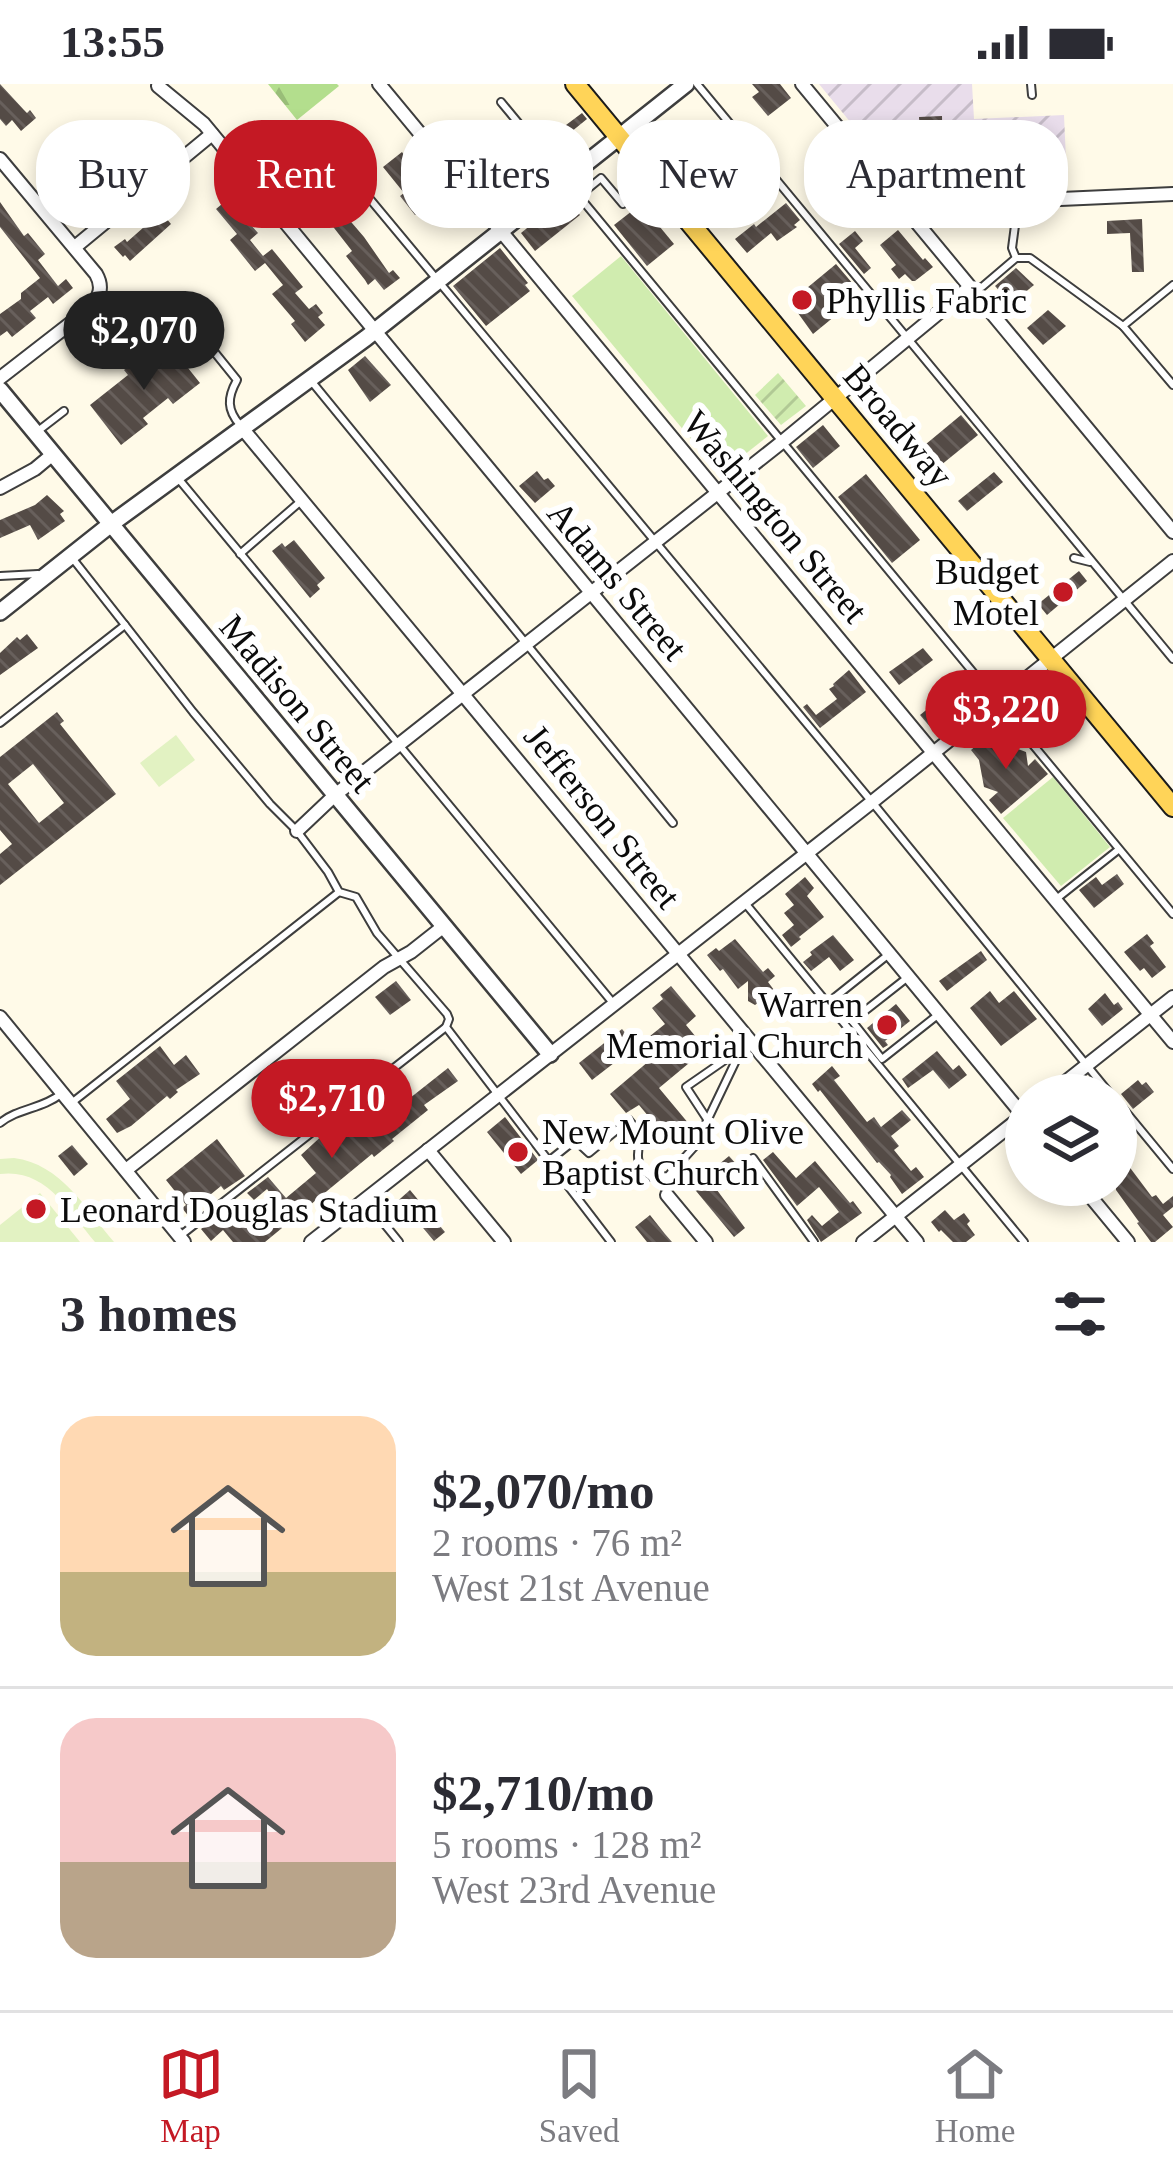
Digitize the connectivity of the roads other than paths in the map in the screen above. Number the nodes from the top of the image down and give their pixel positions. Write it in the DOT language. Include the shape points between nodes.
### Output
graph roads {
  1 [pos="379,84"];
  2 [pos="574,84"];
  3 [pos="686,84"];
  4 [pos="698,84"];
  5 [pos="802,84"];
  6 [pos="1030,84"];
  7 [pos="158,86"];
  8 [pos="1031,95"];
  9 [pos="501,102"];
  10 [pos="520,120"];
  11 [pos="641,120"];
  12 [pos="832,120"];
  13 [pos="212,134"];
  14 [pos="617,136"];
  15 [pos="617,140"];
  16 [pos="0,159"];
  17 [pos="593,159"];
  18 [pos="593,176"];
  19 [pos="601,178"];
  20 [pos="593,185"];
  21 [pos="1173,194"];
  22 [pos="617,198"];
  23 [pos="1068,199"];
  24 [pos="377,208"];
  25 [pos="593,215"];
  26 [pos="506,228"];
  27 [pos="694,228"];
  28 [pos="920,228"];
  29 [pos="1015,228"];
  30 [pos="502,231"];
  31 [pos="74,247"];
  32 [pos="1016,258"];
  33 [pos="437,282"];
  34 [pos="1173,285"];
  35 [pos="970,287"];
  36 [pos="170,297"];
  37 [pos="1123,326"];
  38 [pos="374,332"];
  39 [pos="908,339"];
  40 [pos="0,379"];
  41 [pos="310,379"];
  42 [pos="1173,386"];
  43 [pos="0,390"];
  44 [pos="835,399"];
  45 [pos="64,411"];
  46 [pos="242,428"];
  47 [pos="36,434"];
  48 [pos="782,442"];
  49 [pos="53,454"];
  50 [pos="176,477"];
  51 [pos="0,488"];
  52 [pos="718,493"];
  53 [pos="302,500"];
  54 [pos="111,524"];
  55 [pos="1173,532"];
  56 [pos="654,543"];
  57 [pos="240,554"];
  58 [pos="70,556"];
  59 [pos="1074,558"];
  60 [pos="1173,561"];
  61 [pos="1094,563"];
  62 [pos="48,574"];
  63 [pos="0,576"];
  64 [pos="591,594"];
  65 [pos="1125,601"];
  66 [pos="0,612"];
  67 [pos="124,625"];
  68 [pos="525,645"];
  69 [pos="1173,659"];
  70 [pos="1052,661"];
  71 [pos="463,694"];
  72 [pos="998,702"];
  73 [pos="0,723"];
  74 [pos="1042,723"];
  75 [pos="1026,736"];
  76 [pos="399,744"];
  77 [pos="934,752"];
  78 [pos="335,796"];
  79 [pos="872,802"];
  80 [pos="1173,807"];
  81 [pos="673,823"];
  82 [pos="298,831"];
  83 [pos="1119,849"];
  84 [pos="806,854"];
  85 [pos="339,892"];
  86 [pos="1055,900"];
  87 [pos="745,903"];
  88 [pos="1173,914"];
  89 [pos="443,926"];
  90 [pos="889,954"];
  91 [pos="679,955"];
  92 [pos="399,958"];
  93 [pos="908,977"];
  94 [pos="1173,997"];
  95 [pos="615,1005"];
  96 [pos="939,1014"];
  97 [pos="1150,1016"];
  98 [pos="0,1017"];
  99 [pos="852,1021"];
  100 [pos="446,1027"];
  101 [pos="1173,1042"];
  102 [pos="746,1046"];
  103 [pos="550,1054"];
  104 [pos="1087,1065"];
  105 [pos="1076,1074"];
  106 [pos="1094,1074"];
  107 [pos="1005,1092"];
  108 [pos="498,1094"];
  109 [pos="67,1098"];
  110 [pos="707,1120"];
  111 [pos="0,1123"];
  112 [pos="1137,1126"];
  113 [pos="1005,1131"];
  114 [pos="428,1150"];
  115 [pos="753,1158"];
  116 [pos="550,1160"];
  117 [pos="961,1165"];
  118 [pos="1173,1169"];
  119 [pos="126,1170"];
  120 [pos="668,1195"];
  121 [pos="365,1200"];
  122 [pos="1098,1206"];
  123 [pos="896,1217"];
  124 [pos="182,1239"];
  125 [pos="311,1242"];
  126 [pos="399,1242"];
  127 [pos="504,1242"];
  128 [pos="611,1242"];
  129 [pos="706,1242"];
  130 [pos="814,1242"];
  131 [pos="863,1242"];
  132 [pos="916,1242"];
  133 [pos="1024,1242"];
  134 [pos="1128,1242"];
  1 -- 30 [label="street, Washington Street"];
  2 -- 14 [label="main road, Broadway"];
  3 -- 11 [label="street"];
  4 -- 39 [label="lane"];
  5 -- 12 [label="street"];
  6 -- 8 [label="lane"];
  7 -- 13 [label="street, Adams Street"];
  9 -- 10 [label="lane"];
  13 -- 31 [label="street"];
  13 -- 38 [label="street, Adams Street"];
  15 -- 17 [label="street"];
  16 -- 31 [label="street"];
  18 -- 19 [label="lane"];
  19 -- 20 [label="lane"];
  19 -- 22 [label="lane"];
  21 -- 23 [label="street"];
  24 -- 33 [label="lane"];
  25 -- 48 [label="lane"];
  26 -- 30 [label="street"];
  27 -- 44 [label="main road, Broadway"];
  28 -- 35 [label="street"];
  29 -- 32 [label="lane"];
  30 -- 33 [label="street"];
  30 -- 52 [label="street, Washington Street"];
  31 -- 40 [label="street" via="100,281 100,295"];
  32 -- 35 [label="lane" via="982,287"];
  32 -- 37 [label="lane" via="1030,258"];
  33 -- 38 [label="street"];
  33 -- 56 [label="lane"];
  34 -- 37 [label="lane"];
  35 -- 39 [label="street"];
  35 -- 55 [label="street"];
  36 -- 46 [label="lane" via="237,380 229,406"];
  37 -- 42 [label="lane"];
  38 -- 41 [label="street"];
  38 -- 64 [label="street, Adams Street"];
  39 -- 44 [label="street"];
  39 -- 61 [label="lane"];
  41 -- 46 [label="street"];
  41 -- 68 [label="lane"];
  43 -- 47 [label="street, Madison Street"];
  44 -- 48 [label="street"];
  44 -- 70 [label="main road, Broadway"];
  45 -- 47 [label="lane"];
  46 -- 50 [label="street"];
  46 -- 53 [label="street, Jefferson Street"];
  47 -- 49 [label="street, Madison Street"];
  48 -- 52 [label="street"];
  48 -- 72 [label="lane"];
  49 -- 51 [label="street"];
  49 -- 54 [label="street, Madison Street"];
  50 -- 54 [label="street"];
  50 -- 57 [label="lane"];
  52 -- 56 [label="street"];
  52 -- 77 [label="street, Washington Street"];
  53 -- 57 [label="lane"];
  53 -- 71 [label="street, Jefferson Street"];
  54 -- 58 [label="street"];
  54 -- 78 [label="street, Madison Street"];
  56 -- 64 [label="street"];
  56 -- 79 [label="lane"];
  57 -- 76 [label="lane"];
  58 -- 62 [label="street"];
  58 -- 67 [label="lane"];
  59 -- 61 [label="lane"];
  60 -- 65 [label="street"];
  61 -- 65 [label="lane"];
  62 -- 63 [label="lane"];
  62 -- 66 [label="street"];
  64 -- 68 [label="street"];
  64 -- 84 [label="street, Adams Street"];
  65 -- 69 [label="lane"];
  65 -- 70 [label="street"];
  67 -- 73 [label="lane"];
  67 -- 82 [label="lane"];
  68 -- 71 [label="street"];
  68 -- 81 [label="lane"];
  70 -- 72 [label="street"];
  70 -- 80 [label="main road, Broadway"];
  71 -- 76 [label="street"];
  71 -- 91 [label="street, Jefferson Street"];
  72 -- 75 [label="lane"];
  72 -- 77 [label="street"];
  74 -- 75 [label="lane"];
  75 -- 83 [label="lane"];
  76 -- 78 [label="street"];
  76 -- 95 [label="lane"];
  77 -- 79 [label="street"];
  77 -- 86 [label="street, Washington Street"];
  78 -- 82 [label="street"];
  78 -- 89 [label="street, Madison Street"];
  79 -- 84 [label="street"];
  79 -- 104 [label="lane"];
  82 -- 85 [label="lane"];
  83 -- 86 [label="lane"];
  83 -- 88 [label="lane"];
  84 -- 87 [label="street"];
  84 -- 90 [label="street, Adams Street"];
  85 -- 92 [label="lane" via="356,898"];
  85 -- 109 [label="lane"];
  86 -- 97 [label="street, Washington Street"];
  87 -- 91 [label="street"];
  87 -- 117 [label="lane"];
  89 -- 92 [label="street"];
  89 -- 103 [label="street, Madison Street"];
  90 -- 93 [label="street, Adams Street"];
  90 -- 99 [label="lane" via="834,998"];
  91 -- 95 [label="street"];
  91 -- 102 [label="street, Jefferson Street"];
  92 -- 100 [label="lane" via="447,1014"];
  92 -- 119 [label="street"];
  93 -- 96 [label="street, Adams Street"];
  93 -- 99 [label="lane"];
  94 -- 97 [label="street"];
  95 -- 103 [label="street"];
  96 -- 99 [label="lane" via="882,1059"];
  96 -- 107 [label="street, Adams Street"];
  97 -- 101 [label="street, Washington Street"];
  97 -- 104 [label="street"];
  98 -- 109 [label="street"];
  100 -- 108 [label="lane"];
  100 -- 124 [label="lane"];
  102 -- 110 [label="lane"];
  102 -- 110 [label="lane" via="686,1087"];
  102 -- 123 [label="street, Jefferson Street"];
  103 -- 108 [label="street"];
  104 -- 105 [label="street"];
  104 -- 106 [label="lane"];
  108 -- 114 [label="street"];
  108 -- 116 [label="lane"];
  109 -- 111 [label="lane"];
  109 -- 119 [label="street"];
  110 -- 116 [label="lane" via="689,1155 663,1178 640,1166 641,1135 629,1120 589,1153 575,1140"];
  112 -- 118 [label="lane"];
  113 -- 117 [label="street"];
  114 -- 121 [label="street"];
  114 -- 127 [label="street"];
  115 -- 130 [label="lane"];
  116 -- 128 [label="lane"];
  117 -- 123 [label="street"];
  117 -- 133 [label="lane"];
  119 -- 124 [label="street"];
  120 -- 129 [label="street"];
  121 -- 125 [label="street"];
  121 -- 126 [label="lane"];
  122 -- 134 [label="street"];
  123 -- 131 [label="street"];
  123 -- 132 [label="street, Jefferson Street"];
}
